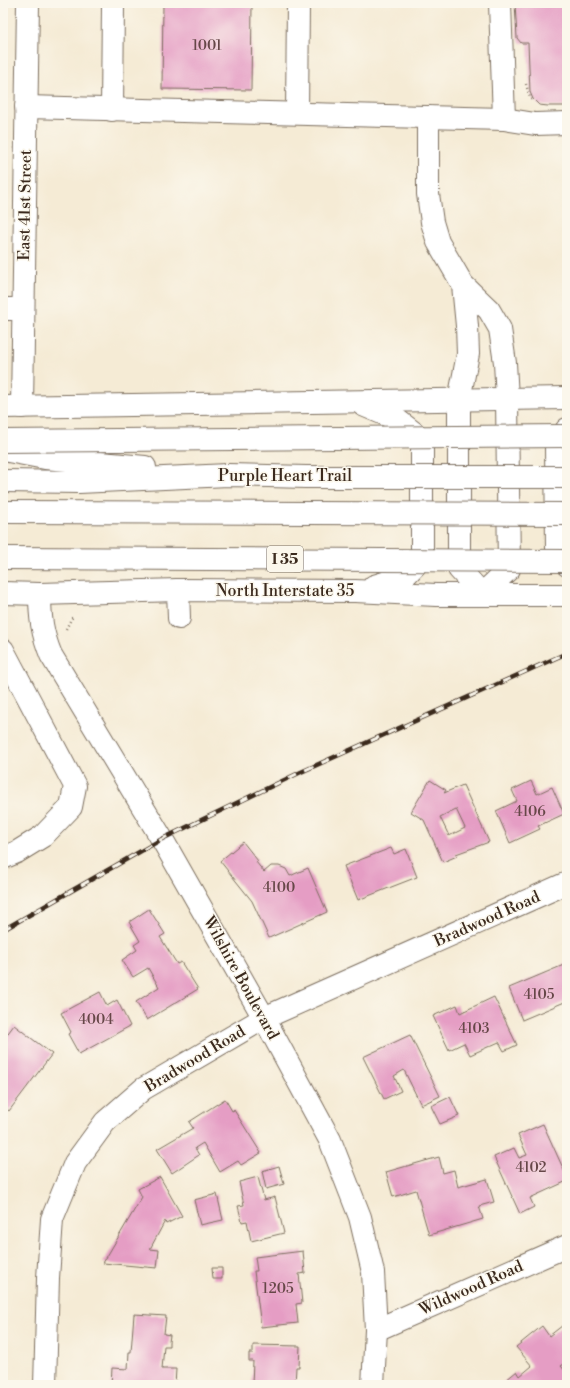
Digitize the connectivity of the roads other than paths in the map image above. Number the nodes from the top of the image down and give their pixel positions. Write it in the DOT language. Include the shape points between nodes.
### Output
graph roads {
  1 [pos="28,3"];
  2 [pos="113,3"];
  3 [pos="298,3"];
  4 [pos="500,3"];
  5 [pos="26,107"];
  6 [pos="112,110"];
  7 [pos="297,113"];
  8 [pos="428,117"];
  9 [pos="504,119"];
  10 [pos="567,123"];
  11 [pos="462,285"];
  12 [pos="13,309"];
  13 [pos="507,398"];
  14 [pos="567,398"];
  15 [pos="459,400"];
  16 [pos="355,401"];
  17 [pos="12,407"];
  18 [pos="567,429"];
  19 [pos="567,436"];
  20 [pos="3,441"];
  21 [pos="3,450"];
  22 [pos="228,475"];
  23 [pos="567,477"];
  24 [pos="3,481"];
  25 [pos="3,512"];
  26 [pos="567,514"];
  27 [pos="3,558"];
  28 [pos="567,561"];
  29 [pos="567,565"];
  30 [pos="178,590"];
  31 [pos="355,591"];
  32 [pos="3,593"];
  33 [pos="40,594"];
  34 [pos="482,594"];
  35 [pos="567,595"];
  36 [pos="178,618"];
  37 [pos="3,650"];
  38 [pos="3,858"];
  39 [pos="567,883"];
  40 [pos="264,1018"];
  41 [pos="567,1246"];
  42 [pos="376,1330"];
  43 [pos="45,1385"];
  44 [pos="373,1385"];
  1 -- 5 [label="main road, East 41st Street"];
  2 -- 6 [label="main road"];
  3 -- 7 [label="main road"];
  4 -- 9 [label="main road"];
  5 -- 6 [label="main road"];
  5 -- 12 [label="main road, East 41st Street"];
  6 -- 7 [label="main road"];
  7 -- 8 [label="main road"];
  8 -- 9 [label="main road"];
  8 -- 11 [label="main road" via="428,194 432,222 438,242"];
  9 -- 10 [label="main road" via="535,124"];
  11 -- 13 [label="main road" via="489,310 500,330"];
  11 -- 15 [label="main road" via="468,354"];
  12 -- 17 [label="main road, East 41st Street"];
  13 -- 14 [label="main road"];
  13 -- 15 [label="main road"];
  13 -- 34 [label="main road" via="508,569"];
  15 -- 16 [label="main road"];
  15 -- 34 [label="main road" via="459,569"];
  16 -- 17 [label="main road"];
  16 -- 31 [label="main road" via="396,419 422,439 422,558 404,577"];
  18 -- 29 [label="main road" via="556,444 557,548"];
  19 -- 20 [label="main road, bridge"];
  21 -- 22 [label="main road" via="45,458"];
  22 -- 23 [label="main road, Purple Heart Trail, bridge"];
  22 -- 24 [label="main road, Purple Heart Trail" via="79,482"];
  25 -- 26 [label="main road, bridge"];
  27 -- 28 [label="main road, I 35, bridge"];
  30 -- 31 [label="main road, North Interstate 35"];
  30 -- 33 [label="main road, North Interstate 35"];
  30 -- 36 [label="main road"];
  31 -- 34 [label="main road, North Interstate 35"];
  32 -- 33 [label="main road, North Interstate 35"];
  33 -- 40 [label="main road, Wilshire Boulevard" via="40,622 51,655"];
  34 -- 35 [label="main road, North Interstate 35"];
  37 -- 38 [label="main road" via="75,786 71,807 43,836"];
  39 -- 40 [label="main road, Bradwood Road"];
  40 -- 42 [label="main road, Wilshire Boulevard" via="330,1140 360,1217 373,1272"];
  40 -- 43 [label="main road, Bradwood Road" via="143,1089 105,1122 75,1163 52,1219"];
  41 -- 42 [label="main road, Wildwood Road"];
  42 -- 44 [label="main road, Wilshire Boulevard"];
}
